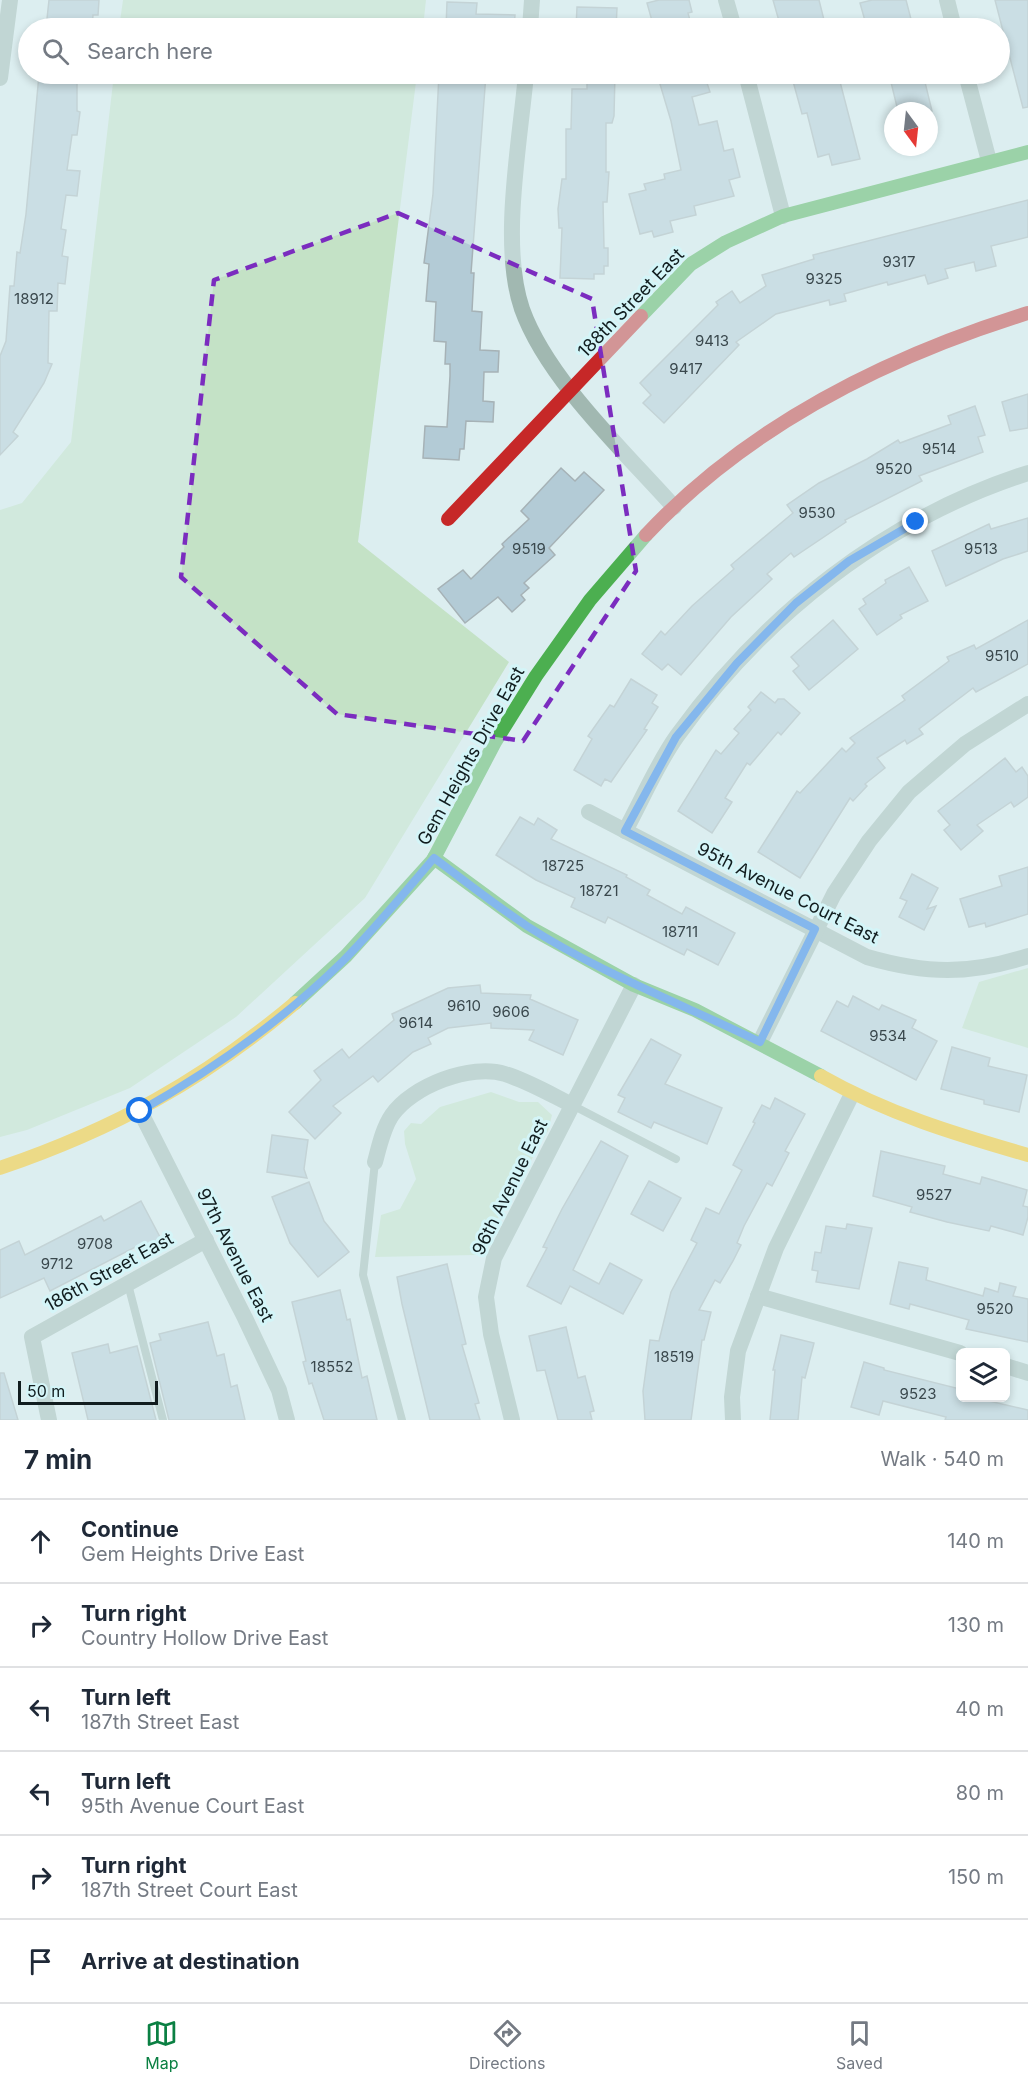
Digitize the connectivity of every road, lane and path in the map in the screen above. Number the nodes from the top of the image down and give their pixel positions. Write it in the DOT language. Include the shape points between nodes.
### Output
graph roads {
  1 [pos="10,0"];
  2 [pos="532,0"];
  3 [pos="726,0"];
  4 [pos="947,0"];
  5 [pos="531,18"];
  6 [pos="731,18"];
  7 [pos="952,18"];
  8 [pos="2,43"];
  9 [pos="0,78"];
  10 [pos="525,84"];
  11 [pos="749,84"];
  12 [pos="969,84"];
  13 [pos="1028,152"];
  14 [pos="988,161"];
  15 [pos="783,216"];
  16 [pos="1028,313"];
  17 [pos="571,391"];
  18 [pos="1028,473"];
  19 [pos="674,507"];
  20 [pos="448,519"];
  21 [pos="1028,704"];
  22 [pos="589,812"];
  23 [pos="625,831"];
  24 [pos="434,858"];
  25 [pos="815,929"];
  26 [pos="1028,956"];
  27 [pos="634,985"];
  28 [pos="760,1042"];
  29 [pos="852,1094"];
  30 [pos="572,1105"];
  31 [pos="140,1111"];
  32 [pos="1028,1155"];
  33 [pos="676,1159"];
  34 [pos="375,1162"];
  35 [pos="0,1168"];
  36 [pos="206,1240"];
  37 [pos="128,1284"];
  38 [pos="758,1296"];
  39 [pos="956,1352"];
  40 [pos="1010,1367"];
  41 [pos="1028,1372"];
  42 [pos="49,1420"];
  43 [pos="163,1420"];
  44 [pos="287,1420"];
  45 [pos="402,1420"];
  46 [pos="512,1420"];
  47 [pos="733,1420"];
  1 -- 8 [label="street"];
  2 -- 5 [label="street"];
  3 -- 6 [label="street"];
  4 -- 7 [label="street"];
  8 -- 9 [label="street"];
  10 -- 17 [label="street" via="513,222 514,270 522,308 536,340"];
  11 -- 15 [label="street"];
  12 -- 14 [label="street"];
  13 -- 14 [label="street, 188th Street East"];
  14 -- 15 [label="street, 188th Street East"];
  15 -- 17 [label="street, 188th Street East" via="726,242 692,264"];
  16 -- 19 [label="street, Gem Heights Drive East" via="915,351 861,378 796,414"];
  17 -- 19 [label="street"];
  17 -- 20 [label="street, 188th Street East"];
  18 -- 23 [label="street" via="995,484 916,522 849,561 796,603 737,663 676,737"];
  19 -- 24 [label="street, Gem Heights Drive East" via="629,552 575,619 518,704"];
  21 -- 25 [label="street" via="965,744 909,792 869,841"];
  22 -- 23 [label="street, 95th Avenue Court East"];
  23 -- 25 [label="street, 95th Avenue Court East"];
  24 -- 27 [label="street" via="527,926"];
  24 -- 31 [label="street, Gem Heights Drive East" via="344,960 295,1006 245,1046"];
  25 -- 26 [label="street, 95th Avenue Court East" via="867,957 906,969 945,972"];
  25 -- 28 [label="street"];
  27 -- 28 [label="street"];
  27 -- 30 [label="street, 96th Avenue East"];
  28 -- 29 [label="street"];
  29 -- 32 [label="street" via="932,1128"];
  29 -- 38 [label="street" via="776,1248"];
  30 -- 33 [label="lane"];
  30 -- 34 [label="street" via="503,1073 476,1071 448,1078 425,1086 393,1114"];
  30 -- 46 [label="street, 96th Avenue East" via="494,1258 486,1297"];
  31 -- 35 [label="street, Gem Heights Drive East"];
  31 -- 36 [label="street, 97th Avenue East"];
  34 -- 45 [label="lane" via="363,1275"];
  36 -- 37 [label="street, 186th Street East"];
  36 -- 44 [label="street, 97th Avenue East" via="279,1390"];
  37 -- 42 [label="street, 186th Street East" via="32,1337"];
  37 -- 43 [label="lane"];
  38 -- 39 [label="street"];
  38 -- 47 [label="street" via="738,1351"];
  40 -- 41 [label="street"];
}
